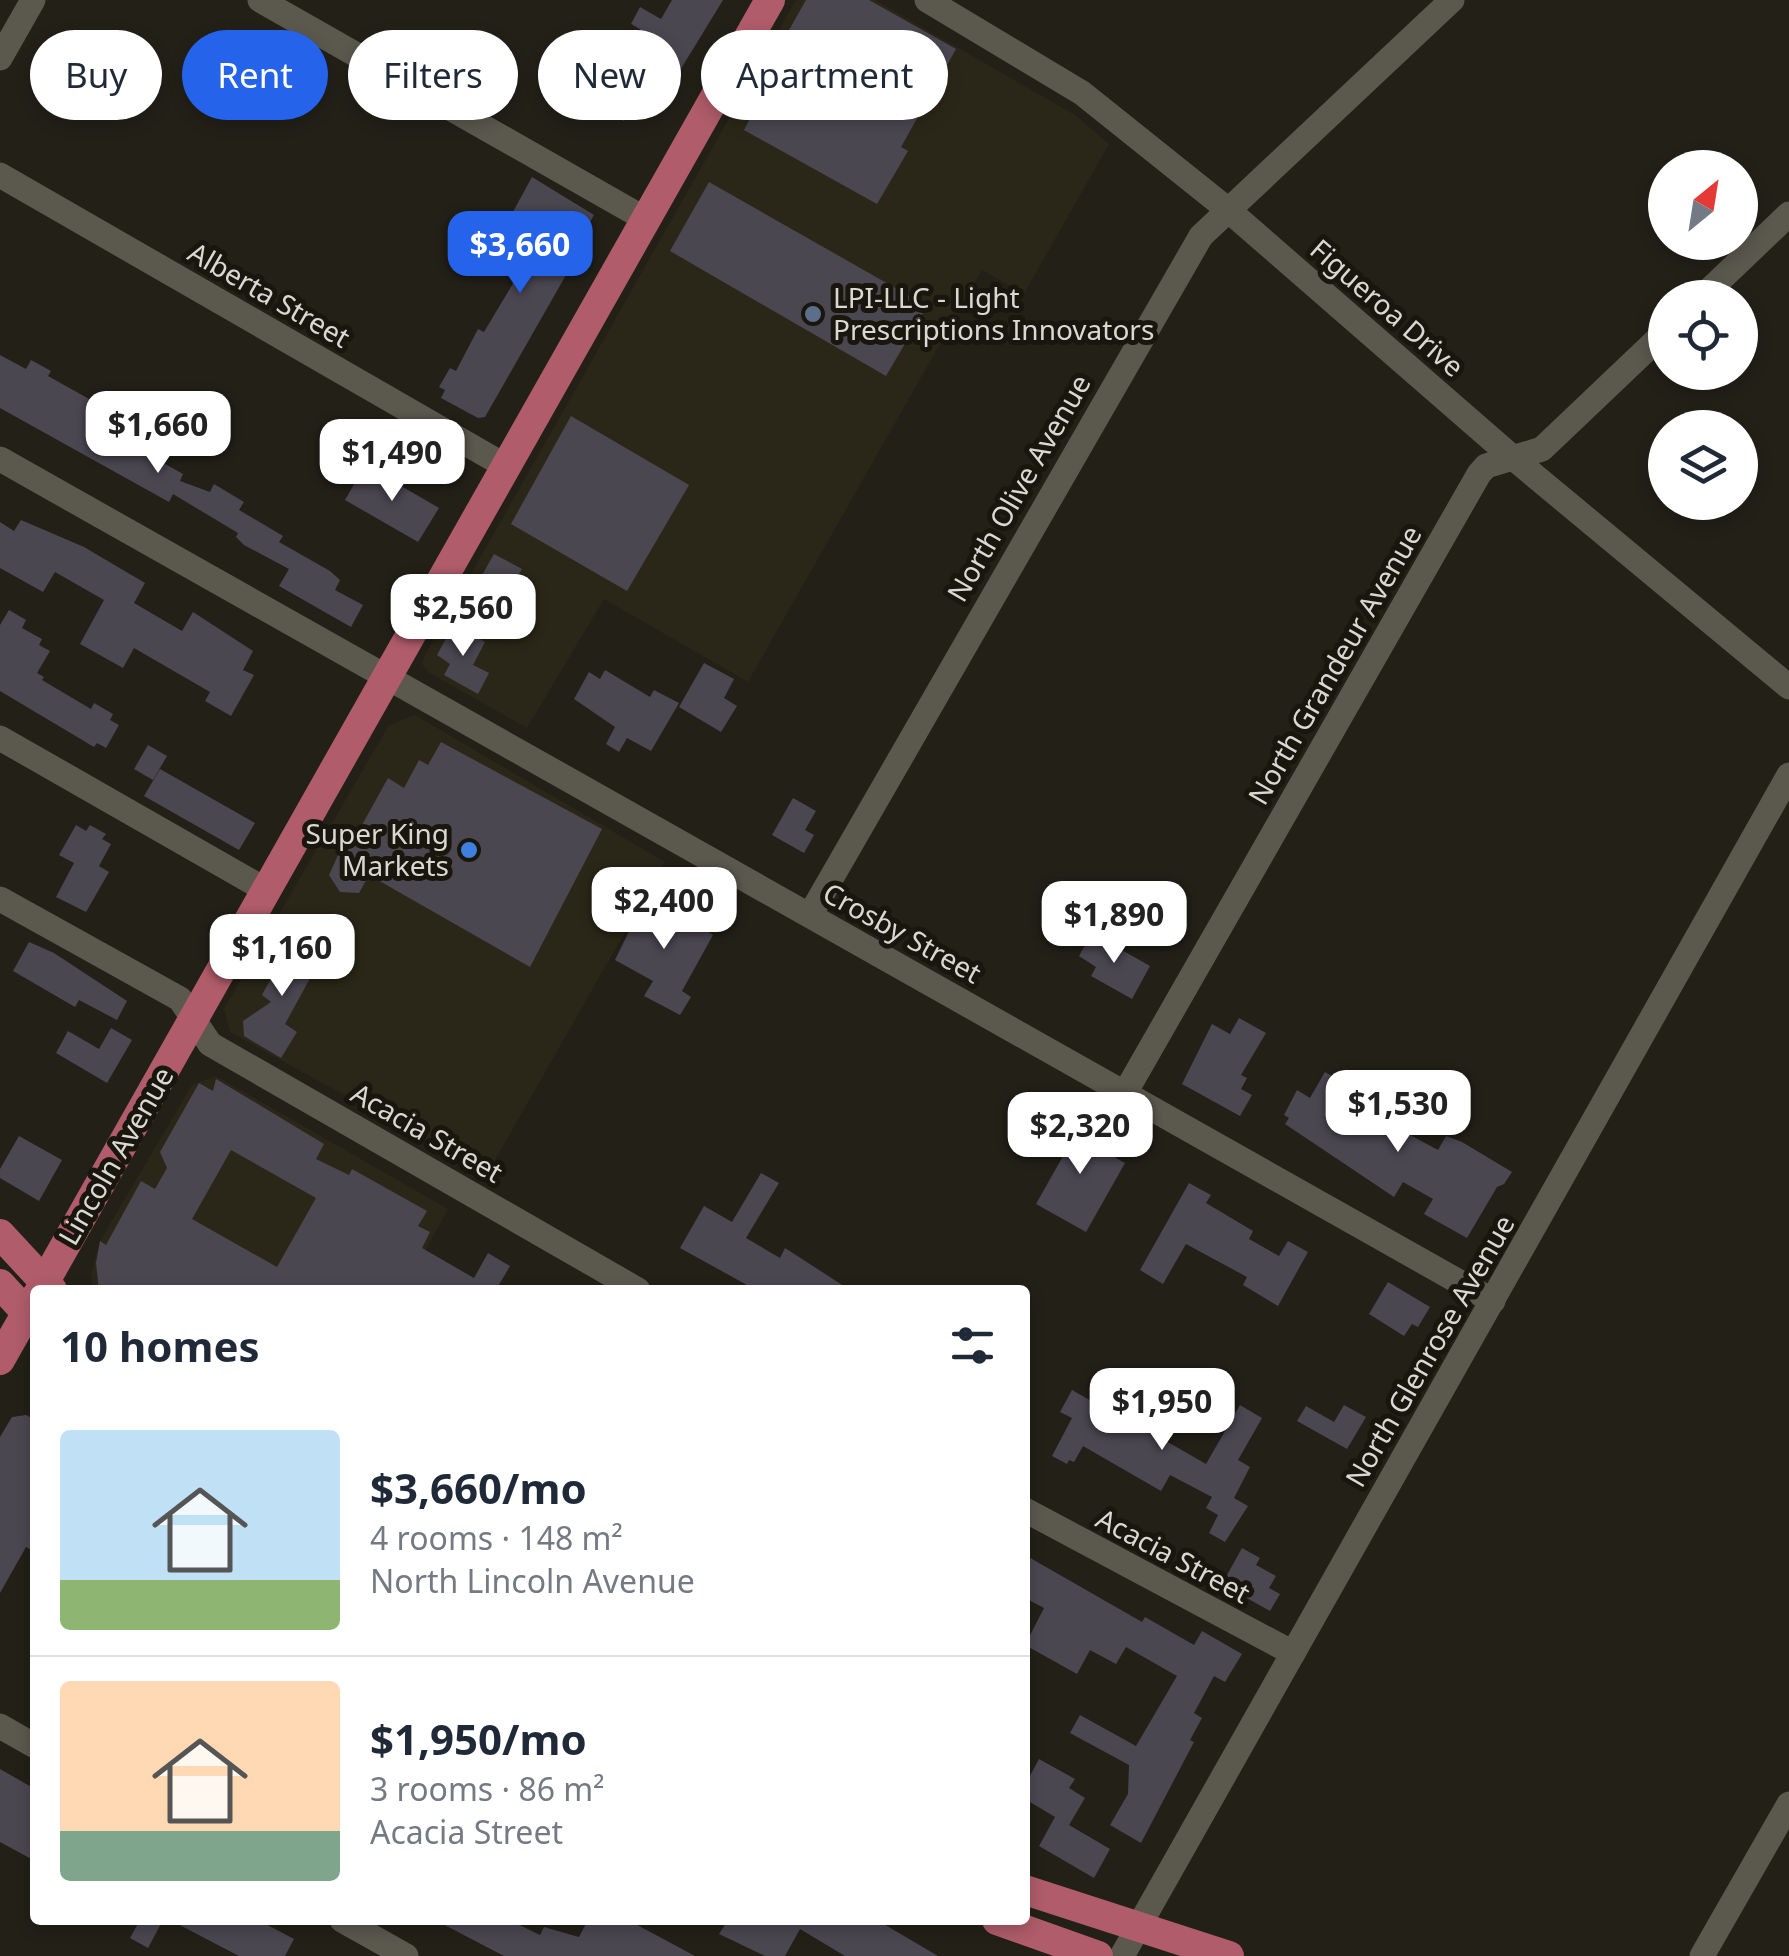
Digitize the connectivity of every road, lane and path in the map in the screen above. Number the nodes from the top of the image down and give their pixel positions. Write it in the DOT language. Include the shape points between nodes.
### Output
graph roads {
  1 [pos="33,0"];
  2 [pos="260,0"];
  3 [pos="770,0"];
  4 [pos="926,0"];
  5 [pos="1452,0"];
  6 [pos="0,58"];
  7 [pos="0,176"];
  8 [pos="1227,208"];
  9 [pos="1789,214"];
  10 [pos="646,220"];
  11 [pos="1720,280"];
  12 [pos="1648,348"];
  13 [pos="1512,457"];
  14 [pos="0,459"];
  15 [pos="507,467"];
  16 [pos="386,677"];
  17 [pos="1789,687"];
  18 [pos="0,738"];
  19 [pos="1789,776"];
  20 [pos="266,890"];
  21 [pos="0,900"];
  22 [pos="810,915"];
  23 [pos="192,1022"];
  24 [pos="1125,1093"];
  25 [pos="0,1234"];
  26 [pos="0,1284"];
  27 [pos="31,1285"];
  28 [pos="47,1285"];
  29 [pos="629,1285"];
  30 [pos="30,1296"];
  31 [pos="1493,1302"];
  32 [pos="30,1313"];
  33 [pos="0,1360"];
  34 [pos="1030,1513"];
  35 [pos="1292,1653"];
  36 [pos="0,1726"];
  37 [pos="30,1743"];
  38 [pos="1789,1804"];
  39 [pos="1030,1892"];
  40 [pos="351,1925"];
  41 [pos="1011,1925"];
  42 [pos="1139,1928"];
  43 [pos="406,1956"];
  44 [pos="1098,1956"];
  45 [pos="1122,1956"];
  46 [pos="1229,1956"];
  47 [pos="1702,1956"];
  1 -- 6 [label="street"];
  2 -- 10 [label="street"];
  3 -- 10 [label="main road, Lincoln Avenue"];
  4 -- 8 [label="street, Figueroa Drive" via="1082,93"];
  5 -- 8 [label="street, North Olive Avenue"];
  7 -- 15 [label="street, Alberta Street"];
  8 -- 13 [label="street, Figueroa Drive"];
  8 -- 22 [label="street, North Olive Avenue" via="1200,236"];
  9 -- 11 [label="street"];
  10 -- 15 [label="main road, Lincoln Avenue"];
  12 -- 13 [label="street, North Grandeur Avenue" via="1542,449"];
  13 -- 17 [label="street, Figueroa Drive"];
  13 -- 24 [label="street, North Grandeur Avenue" via="1479,474"];
  14 -- 16 [label="street, Crosby Street"];
  15 -- 16 [label="main road, Lincoln Avenue"];
  16 -- 20 [label="main road, Lincoln Avenue"];
  16 -- 22 [label="street, Crosby Street"];
  18 -- 20 [label="street"];
  19 -- 31 [label="street, North Glenrose Avenue"];
  20 -- 23 [label="main road, Lincoln Avenue"];
  21 -- 23 [label="street, Acacia Street" via="180,1000"];
  22 -- 24 [label="street, Crosby Street"];
  23 -- 28 [label="main road, Lincoln Avenue"];
  23 -- 29 [label="street, Acacia Street" via="210,1044"];
  24 -- 31 [label="street, Crosby Street"];
  25 -- 27 [label="main road"];
  26 -- 30 [label="main road"];
  31 -- 35 [label="street, North Glenrose Avenue"];
  32 -- 33 [label="main road, Lincoln Avenue"];
  34 -- 35 [label="street, Acacia Street"];
  35 -- 42 [label="street, North Glenrose Avenue"];
  36 -- 37 [label="street"];
  38 -- 47 [label="street"];
  39 -- 42 [label="main road"];
  40 -- 43 [label="street"];
  41 -- 44 [label="main road"];
  42 -- 45 [label="street, North Glenrose Avenue"];
  42 -- 46 [label="main road"];
}
